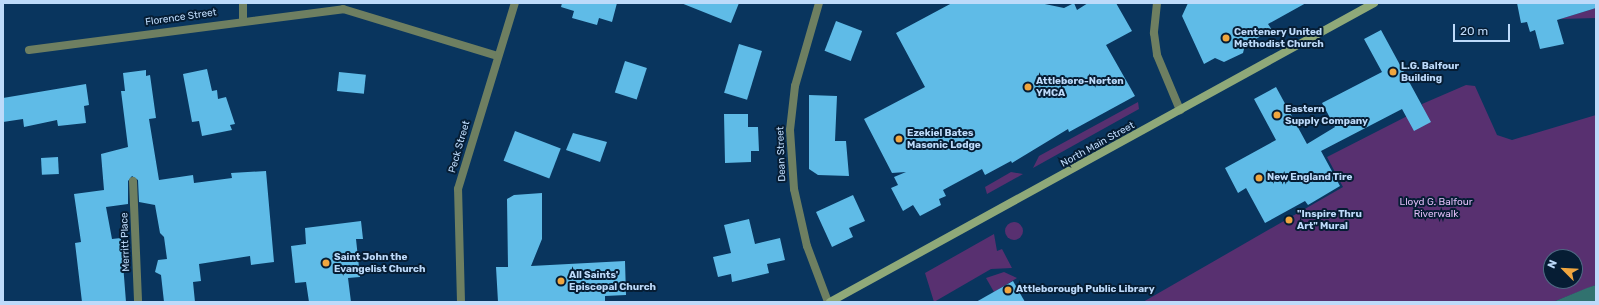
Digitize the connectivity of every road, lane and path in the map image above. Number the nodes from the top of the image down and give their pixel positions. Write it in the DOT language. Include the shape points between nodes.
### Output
graph roads {
  1 [pos="243,3"];
  2 [pos="515,3"];
  3 [pos="820,3"];
  4 [pos="1157,3"];
  5 [pos="1374,3"];
  6 [pos="243,20"];
  7 [pos="29,50"];
  8 [pos="498,56"];
  9 [pos="1180,110"];
  10 [pos="133,181"];
  11 [pos="138,302"];
  12 [pos="461,302"];
  13 [pos="829,302"];
  1 -- 6 [label="street"];
  2 -- 8 [label="street, Peck Street"];
  3 -- 13 [label="street, Dean Street" via="795,86 790,130 794,189 807,246"];
  4 -- 9 [label="street" via="1154,33 1157,55"];
  5 -- 9 [label="main road, North Main Street"];
  6 -- 7 [label="street, Florence Street"];
  6 -- 8 [label="street, Florence Street" via="343,9"];
  8 -- 12 [label="street, Peck Street" via="458,190"];
  9 -- 13 [label="main road, North Main Street"];
  10 -- 11 [label="street, Merritt Place"];
}
